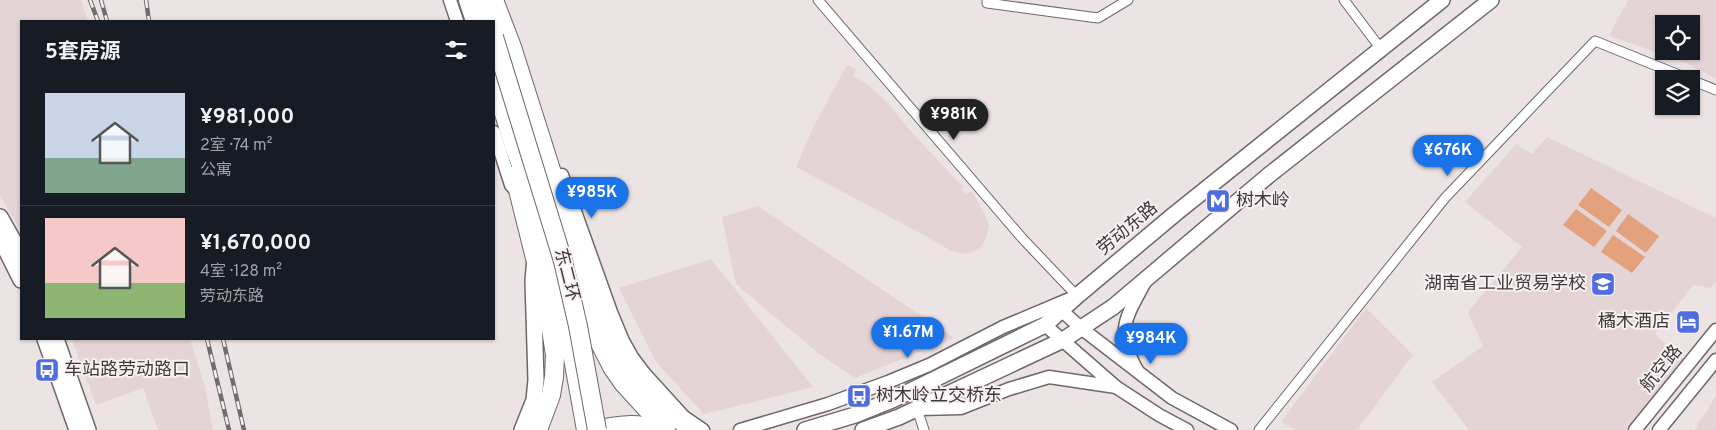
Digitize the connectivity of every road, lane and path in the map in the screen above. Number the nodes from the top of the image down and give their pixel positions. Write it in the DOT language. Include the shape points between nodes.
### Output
graph roads {
  1 [pos="450,0"];
  2 [pos="468,0"];
  3 [pos="481,0"];
  4 [pos="494,0"];
  5 [pos="503,0"];
  6 [pos="818,0"];
  7 [pos="987,0"];
  8 [pos="1128,0"];
  9 [pos="1344,0"];
  10 [pos="1442,0"];
  11 [pos="1491,0"];
  12 [pos="457,20"];
  13 [pos="475,20"];
  14 [pos="488,20"];
  15 [pos="495,41"];
  16 [pos="1381,49"];
  17 [pos="1668,70"];
  18 [pos="1700,83"];
  19 [pos="495,84"];
  20 [pos="1716,90"];
  21 [pos="495,135"];
  22 [pos="514,146"];
  23 [pos="520,194"];
  24 [pos="0,217"];
  25 [pos="567,220"];
  26 [pos="0,238"];
  27 [pos="20,252"];
  28 [pos="1148,277"];
  29 [pos="20,278"];
  30 [pos="1077,296"];
  31 [pos="1062,311"];
  32 [pos="1045,325"];
  33 [pos="1081,328"];
  34 [pos="1716,330"];
  35 [pos="45,340"];
  36 [pos="56,340"];
  37 [pos="1063,340"];
  38 [pos="1716,360"];
  39 [pos="1139,374"];
  40 [pos="1116,387"];
  41 [pos="917,409"];
  42 [pos="77,430"];
  43 [pos="88,430"];
  44 [pos="533,430"];
  45 [pos="586,430"];
  46 [pos="596,430"];
  47 [pos="658,430"];
  48 [pos="666,430"];
  49 [pos="693,430"];
  50 [pos="740,430"];
  51 [pos="805,430"];
  52 [pos="863,430"];
  53 [pos="924,430"];
  54 [pos="1187,430"];
  55 [pos="1232,430"];
  56 [pos="1259,430"];
  57 [pos="1635,430"];
  58 [pos="1659,430"];
  1 -- 12 [label="street"];
  2 -- 13 [label="highway"];
  3 -- 14 [label="highway"];
  4 -- 25 [label="highway"];
  5 -- 49 [label="street" via="567,190 624,341 644,373"];
  6 -- 30 [label="street" via="1022,238"];
  7 -- 8 [label="street" via="987,3 1098,18"];
  9 -- 16 [label="street"];
  10 -- 16 [label="main road, 劳动东路"];
  11 -- 28 [label="main road" via="1269,175"];
  15 -- 46 [label="highway, 东二环, bridge" via="563,261"];
  16 -- 30 [label="main road, 劳动东路"];
  17 -- 56 [label="street" via="1595,41 1445,198"];
  18 -- 20 [label="street"];
  19 -- 22 [label="highway, 东二环"];
  21 -- 23 [label="street" via="511,185"];
  22 -- 23 [label="highway"];
  22 -- 45 [label="highway, 东二环" via="541,219 556,272"];
  23 -- 44 [label="highway" via="535,258 542,271 555,355 551,395"];
  24 -- 27 [label="main road"];
  25 -- 48 [label="highway" via="589,316 602,350 623,383"];
  25 -- 49 [label="main road" via="611,338 625,363 657,401"];
  26 -- 29 [label="main road"];
  28 -- 33 [label="main road" via="1113,307"];
  28 -- 39 [label="street" via="1128,314 1123,333 1129,357"];
  30 -- 31 [label="main road, 劳动东路"];
  30 -- 50 [label="street" via="888,382"];
  31 -- 32 [label="main road, 劳动东路"];
  31 -- 33 [label="street"];
  32 -- 37 [label="street"];
  32 -- 51 [label="main road, 劳动东路" via="892,400"];
  33 -- 37 [label="main road"];
  33 -- 39 [label="street"];
  34 -- 57 [label="street, 航空路"];
  35 -- 42 [label="main road"];
  36 -- 43 [label="main road"];
  37 -- 40 [label="street"];
  37 -- 41 [label="main road"];
  38 -- 58 [label="street, 航空路"];
  39 -- 55 [label="street" via="1172,398"];
  40 -- 41 [label="street" via="1049,377 961,408"];
  40 -- 54 [label="street"];
  41 -- 52 [label="main road"];
  41 -- 53 [label="street"];
  46 -- 47 [label="highway" via="639,425"];
}
